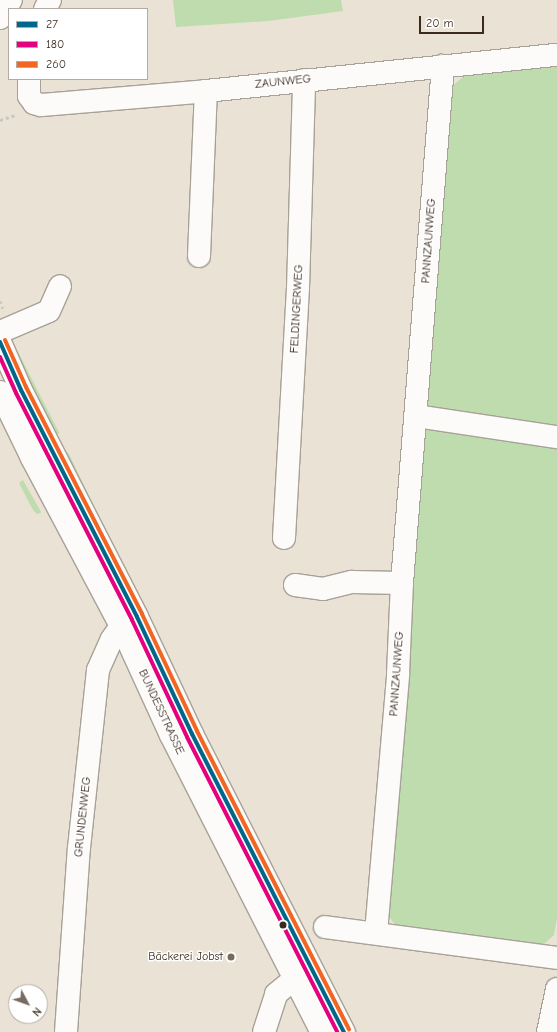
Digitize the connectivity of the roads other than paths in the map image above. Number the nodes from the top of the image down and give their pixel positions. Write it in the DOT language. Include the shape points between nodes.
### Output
graph roads {
  1 [pos="12,0"];
  2 [pos="0,18"];
  3 [pos="557,55"];
  4 [pos="443,66"];
  5 [pos="29,80"];
  6 [pos="304,80"];
  7 [pos="206,91"];
  8 [pos="199,256"];
  9 [pos="60,286"];
  10 [pos="0,332"];
  11 [pos="0,342"];
  12 [pos="0,392"];
  13 [pos="416,416"];
  14 [pos="557,437"];
  15 [pos="284,538"];
  16 [pos="402,583"];
  17 [pos="295,585"];
  18 [pos="129,622"];
  19 [pos="325,927"];
  20 [pos="376,933"];
  21 [pos="557,958"];
  22 [pos="303,971"];
  23 [pos="557,989"];
  24 [pos="66,1032"];
  25 [pos="264,1032"];
  26 [pos="322,1032"];
  27 [pos="344,1032"];
  28 [pos="548,1032"];
  1 -- 2 [label="street"];
  3 -- 4 [label="street, ZAUNWEG"];
  4 -- 6 [label="street, ZAUNWEG"];
  4 -- 13 [label="street, PANNZAUNWEG"];
  5 -- 7 [label="street, ZAUNWEG" via="30,96 34,103 41,105"];
  6 -- 7 [label="street, ZAUNWEG"];
  6 -- 15 [label="street, FELDINGERWEG" via="298,288"];
  7 -- 8 [label="street"];
  9 -- 10 [label="street" via="49,311"];
  11 -- 18 [label="street, BUNDESSTRASSE"];
  12 -- 18 [label="street, BUNDESSTRASSE" via="32,458"];
  13 -- 14 [label="street"];
  13 -- 16 [label="street, PANNZAUNWEG"];
  16 -- 17 [label="street" via="352,582 323,589"];
  16 -- 20 [label="street, PANNZAUNWEG" via="398,674"];
  18 -- 22 [label="street, BUNDESSTRASSE" via="192,734"];
  18 -- 24 [label="street, GRUNDENWEG" via="108,646 98,670 79,848"];
  19 -- 20 [label="street"];
  20 -- 21 [label="street"];
  22 -- 25 [label="street" via="276,994"];
  22 -- 26 [label="street, BUNDESSTRASSE"];
  22 -- 27 [label="street, BUNDESSTRASSE"];
  23 -- 28 [label="street"];
}
